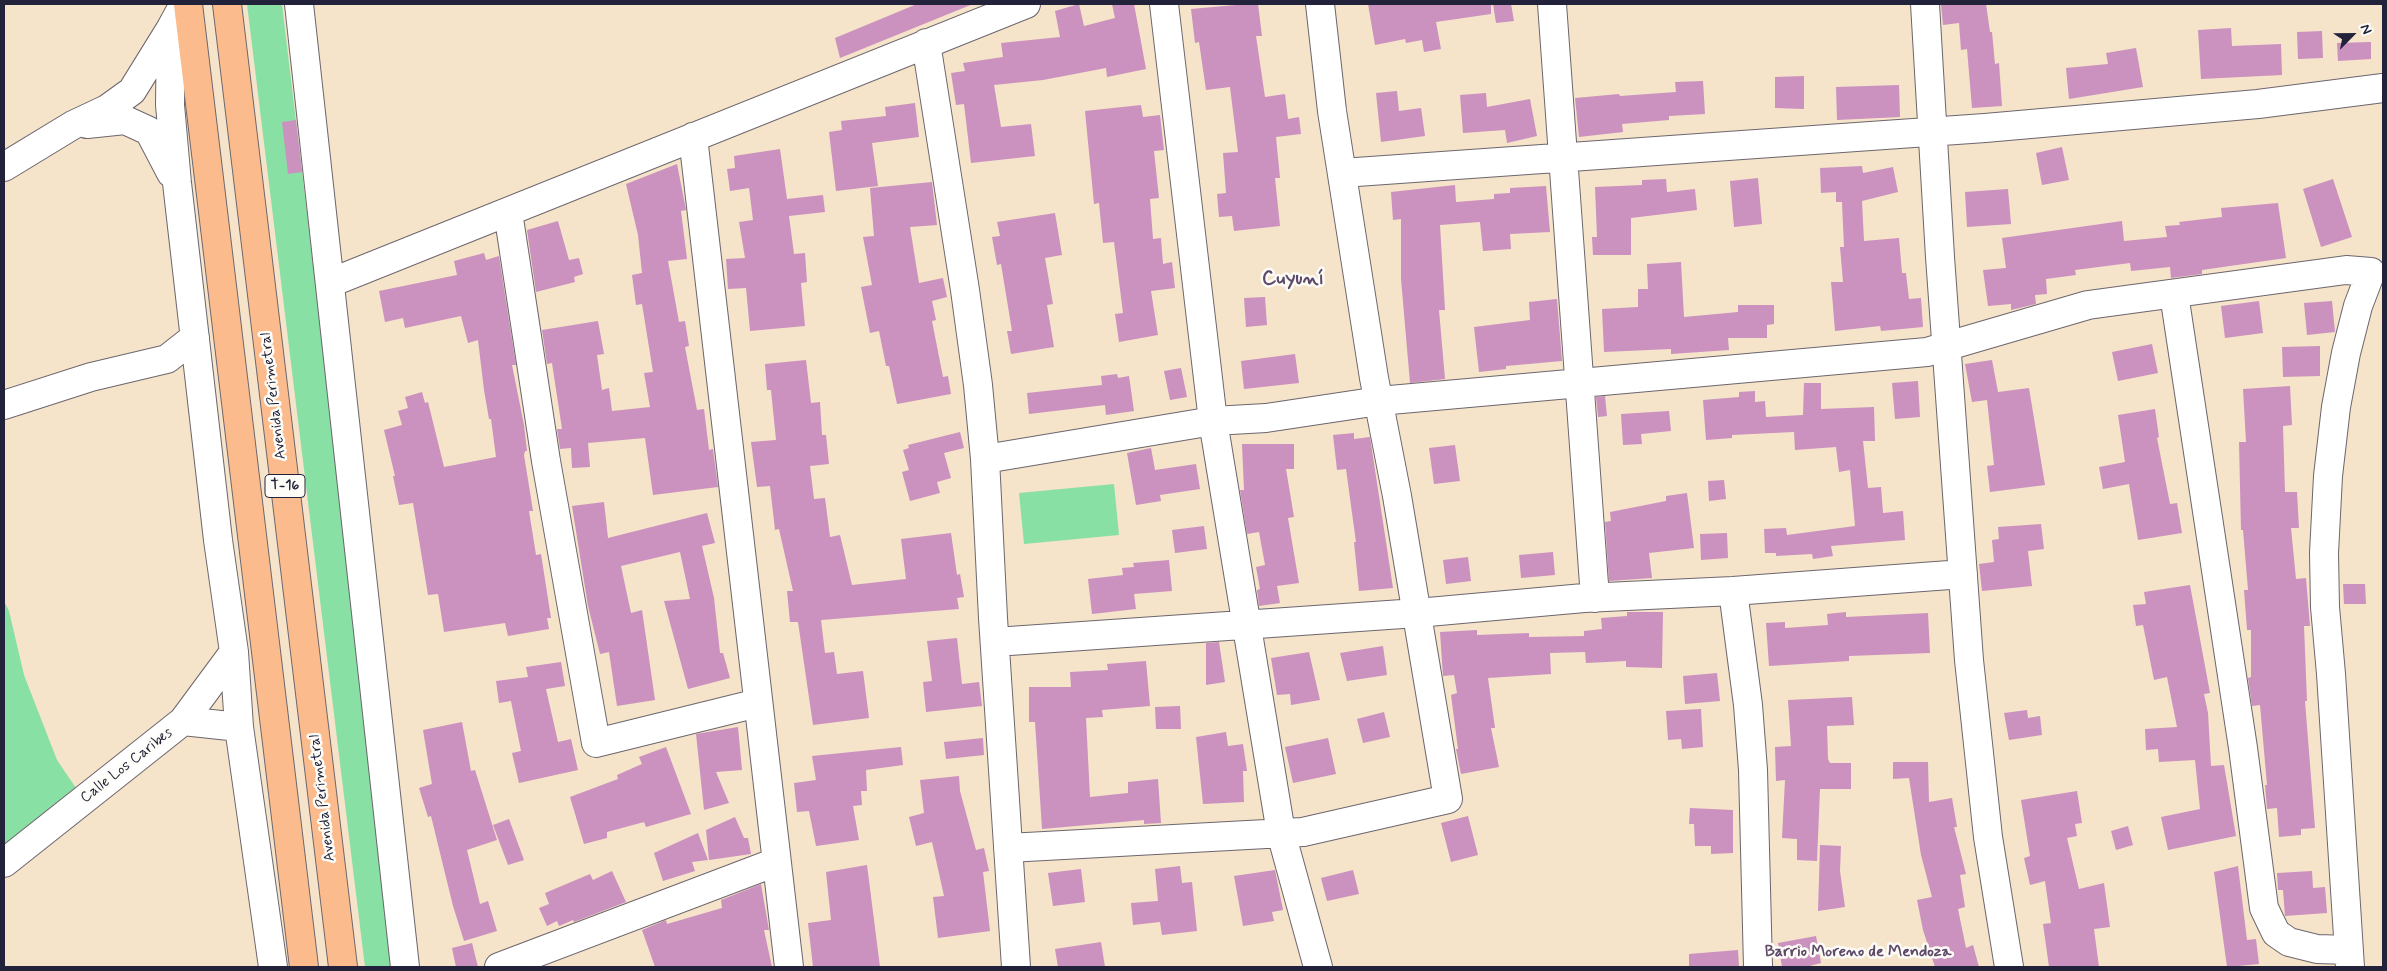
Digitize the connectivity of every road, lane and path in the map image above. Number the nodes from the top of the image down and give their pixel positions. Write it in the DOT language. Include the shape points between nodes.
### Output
graph roads {
  1 [pos="184,4"];
  2 [pos="188,4"];
  3 [pos="227,4"];
  4 [pos="299,4"];
  5 [pos="1026,4"];
  6 [pos="1164,4"];
  7 [pos="1320,4"];
  8 [pos="1552,4"];
  9 [pos="1924,4"];
  10 [pos="171,28"];
  11 [pos="926,43"];
  12 [pos="2383,88"];
  13 [pos="73,126"];
  14 [pos="1932,132"];
  15 [pos="693,137"];
  16 [pos="1563,158"];
  17 [pos="4,167"];
  18 [pos="1342,173"];
  19 [pos="177,183"];
  20 [pos="508,212"];
  21 [pos="2377,268"];
  22 [pos="330,283"];
  23 [pos="2174,294"];
  24 [pos="195,337"];
  25 [pos="1946,348"];
  26 [pos="1579,384"];
  27 [pos="1379,401"];
  28 [pos="4,404"];
  29 [pos="1213,421"];
  30 [pos="985,459"];
  31 [pos="1963,574"];
  32 [pos="1733,591"];
  33 [pos="1595,598"];
  34 [pos="1417,613"];
  35 [pos="1246,625"];
  36 [pos="994,642"];
  37 [pos="234,652"];
  38 [pos="758,703"];
  39 [pos="183,721"];
  40 [pos="239,727"];
  41 [pos="1280,833"];
  42 [pos="1008,848"];
  43 [pos="776,862"];
  44 [pos="4,863"];
  45 [pos="2349,959"];
  46 [pos="273,967"];
  47 [pos="304,967"];
  48 [pos="343,967"];
  49 [pos="405,967"];
  50 [pos="499,967"];
  51 [pos="789,967"];
  52 [pos="1016,967"];
  53 [pos="1318,967"];
  54 [pos="1758,967"];
  55 [pos="2009,967"];
  1 -- 10 [label="street"];
  2 -- 47 [label="highway, T-16"];
  3 -- 48 [label="highway, Avenida Perimetral / T-16"];
  4 -- 22 [label="street"];
  5 -- 11 [label="street"];
  6 -- 29 [label="street"];
  7 -- 18 [label="street"];
  8 -- 16 [label="street"];
  9 -- 14 [label="street"];
  10 -- 13 [label="street" via="132,91 107,109"];
  10 -- 19 [label="street" via="170,105"];
  11 -- 15 [label="street"];
  11 -- 30 [label="street" via="965,290"];
  12 -- 14 [label="street" via="2258,104"];
  13 -- 17 [label="street"];
  13 -- 19 [label="street" via="125,120 149,131"];
  14 -- 16 [label="street"];
  14 -- 25 [label="street"];
  15 -- 20 [label="street"];
  15 -- 38 [label="street"];
  16 -- 18 [label="street"];
  16 -- 26 [label="street"];
  18 -- 27 [label="street"];
  19 -- 24 [label="street"];
  20 -- 22 [label="street"];
  20 -- 38 [label="street" via="546,461 596,743"];
  21 -- 23 [label="street"];
  21 -- 45 [label="street" via="2358,306 2346,353 2328,476 2324,553"];
  22 -- 49 [label="street"];
  23 -- 25 [label="street" via="2061,311"];
  23 -- 45 [label="street" via="2264,908 2276,933 2289,942"];
  24 -- 28 [label="street" via="167,358 90,377"];
  24 -- 37 [label="street"];
  25 -- 26 [label="street"];
  25 -- 31 [label="street"];
  26 -- 27 [label="street"];
  26 -- 33 [label="street"];
  27 -- 29 [label="street" via="1266,418"];
  27 -- 34 [label="street"];
  29 -- 30 [label="street"];
  29 -- 35 [label="street"];
  30 -- 36 [label="street"];
  31 -- 32 [label="street"];
  31 -- 55 [label="street" via="1988,837"];
  32 -- 33 [label="street"];
  32 -- 54 [label="street" via="1750,724"];
  33 -- 34 [label="street"];
  34 -- 35 [label="street"];
  34 -- 41 [label="street" via="1448,799 1303,832"];
  35 -- 36 [label="street"];
  35 -- 41 [label="street"];
  36 -- 42 [label="street"];
  37 -- 39 [label="street, Calle Los Caribes"];
  37 -- 40 [label="street"];
  38 -- 43 [label="street"];
  39 -- 40 [label="street"];
  39 -- 44 [label="street, Calle Los Caribes"];
  40 -- 46 [label="street"];
  41 -- 42 [label="street"];
  41 -- 53 [label="street"];
  42 -- 52 [label="street"];
  43 -- 50 [label="street"];
  43 -- 51 [label="street"];
}
